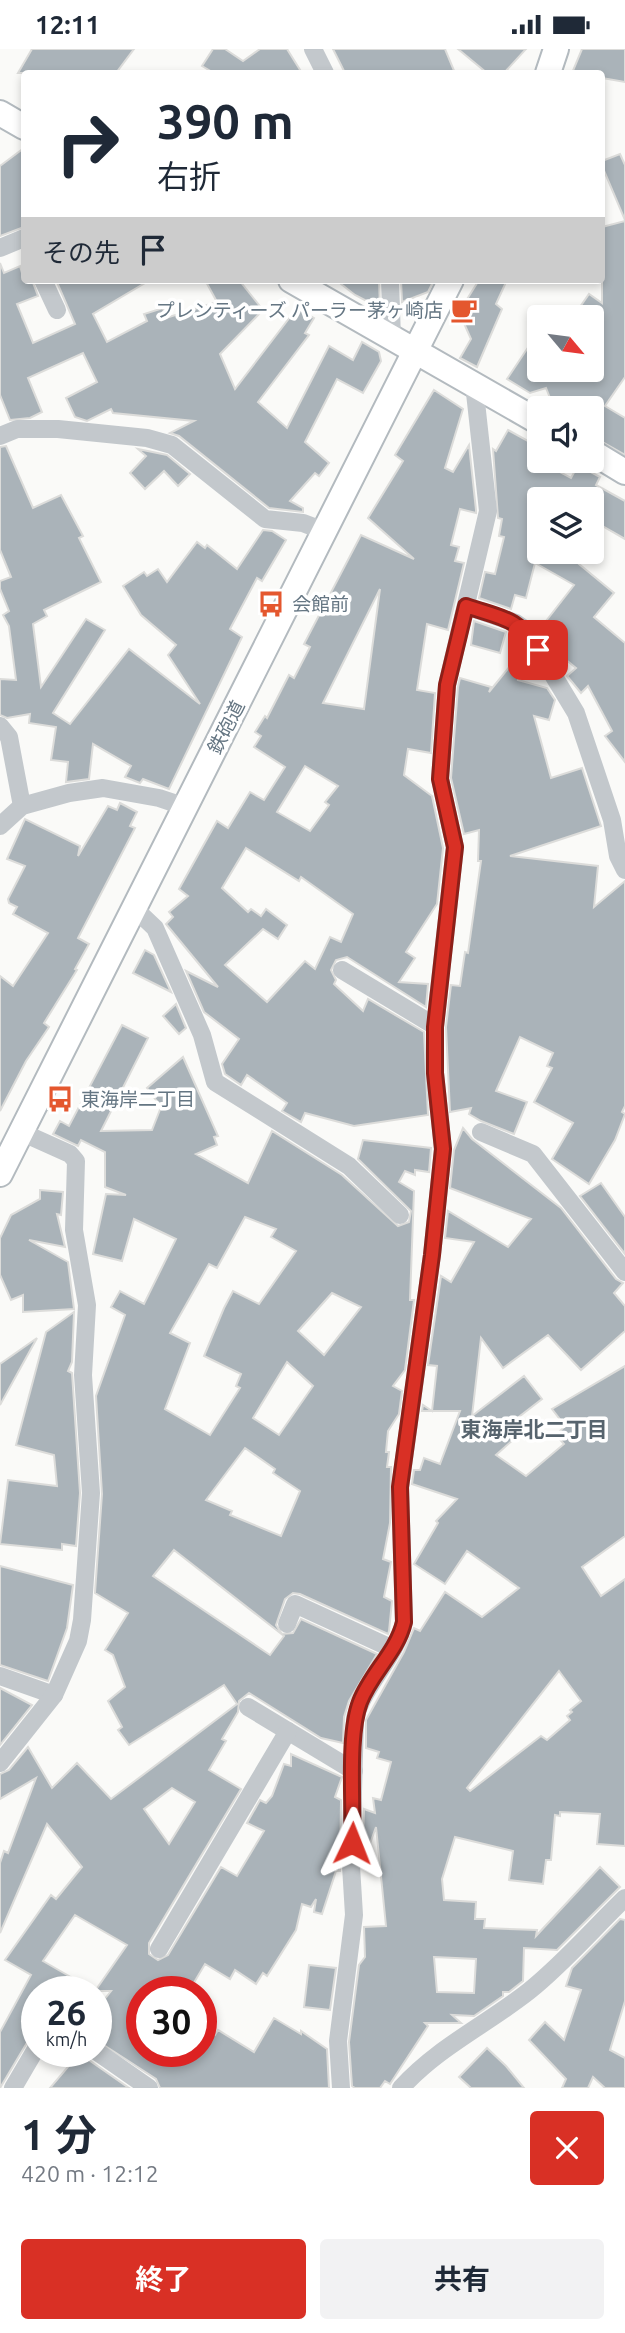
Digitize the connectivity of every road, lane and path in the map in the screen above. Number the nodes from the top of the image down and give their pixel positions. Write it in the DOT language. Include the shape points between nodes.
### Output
graph roads {
  1 [pos="313,49"];
  2 [pos="556,49"];
  3 [pos="324,70"];
  4 [pos="549,70"];
  5 [pos="0,113"];
  6 [pos="21,125"];
  7 [pos="21,239"];
  8 [pos="0,248"];
  9 [pos="45,284"];
  10 [pos="298,284"];
  11 [pos="390,284"];
  12 [pos="449,284"];
  13 [pos="57,310"];
  14 [pos="392,338"];
  15 [pos="414,351"];
  16 [pos="474,384"];
  17 [pos="527,415"];
  18 [pos="0,436"];
  19 [pos="604,459"];
  20 [pos="625,472"];
  21 [pos="324,531"];
  22 [pos="466,606"];
  23 [pos="0,726"];
  24 [pos="22,806"];
  25 [pos="186,807"];
  26 [pos="0,827"];
  27 [pos="625,870"];
  28 [pos="135,909"];
  29 [pos="342,970"];
  30 [pos="435,1027"];
  31 [pos="21,1132"];
  32 [pos="481,1132"];
  33 [pos="0,1174"];
  34 [pos="400,1215"];
  35 [pos="625,1272"];
  36 [pos="287,1624"];
  37 [pos="393,1649"];
  38 [pos="0,1676"];
  39 [pos="54,1695"];
  40 [pos="248,1707"];
  41 [pos="288,1731"];
  42 [pos="0,1763"];
  43 [pos="354,1771"];
  44 [pos="625,1898"];
  45 [pos="159,1949"];
  46 [pos="112,2061"];
  47 [pos="26,2067"];
  48 [pos="15,2088"];
  49 [pos="149,2088"];
  50 [pos="341,2088"];
  51 [pos="401,2088"];
  1 -- 3 [label="street"];
  2 -- 4 [label="street"];
  5 -- 6 [label="street"];
  7 -- 8 [label="street"];
  9 -- 13 [label="street"];
  10 -- 14 [label="street"];
  11 -- 14 [label="street"];
  12 -- 15 [label="street, 鉄砲道"];
  14 -- 15 [label="street"];
  15 -- 16 [label="street"];
  15 -- 21 [label="street, 鉄砲道"];
  16 -- 17 [label="street"];
  16 -- 22 [label="street" via="488,511"];
  18 -- 21 [label="street" via="17,429 58,429 172,445 265,519 303,523"];
  19 -- 20 [label="street"];
  21 -- 25 [label="street, 鉄砲道"];
  22 -- 27 [label="street" via="526,630 576,713"];
  22 -- 30 [label="street" via="447,685 440,779 455,847"];
  23 -- 24 [label="street" via="9,737"];
  24 -- 25 [label="street" via="103,788"];
  24 -- 26 [label="street"];
  25 -- 28 [label="street, 鉄砲道"];
  28 -- 31 [label="street, 鉄砲道"];
  28 -- 34 [label="street" via="155,928 202,1035 215,1082 349,1165"];
  29 -- 30 [label="street"];
  30 -- 37 [label="street" via="443,1149 400,1487 404,1622"];
  31 -- 33 [label="street, 鉄砲道"];
  31 -- 39 [label="street" via="76,1161 74,1230 87,1305 83,1375 91,1493 82,1620 78,1641"];
  32 -- 35 [label="street" via="533,1154"];
  36 -- 37 [label="street" via="295,1604"];
  37 -- 43 [label="street" via="360,1703 355,1719"];
  38 -- 39 [label="street"];
  39 -- 42 [label="street"];
  40 -- 41 [label="street"];
  41 -- 43 [label="street"];
  41 -- 45 [label="street"];
  43 -- 50 [label="street" via="354,1915 338,2041"];
  44 -- 51 [label="street" via="530,1991 420,2067"];
  46 -- 49 [label="street"];
  47 -- 48 [label="street"];
}
